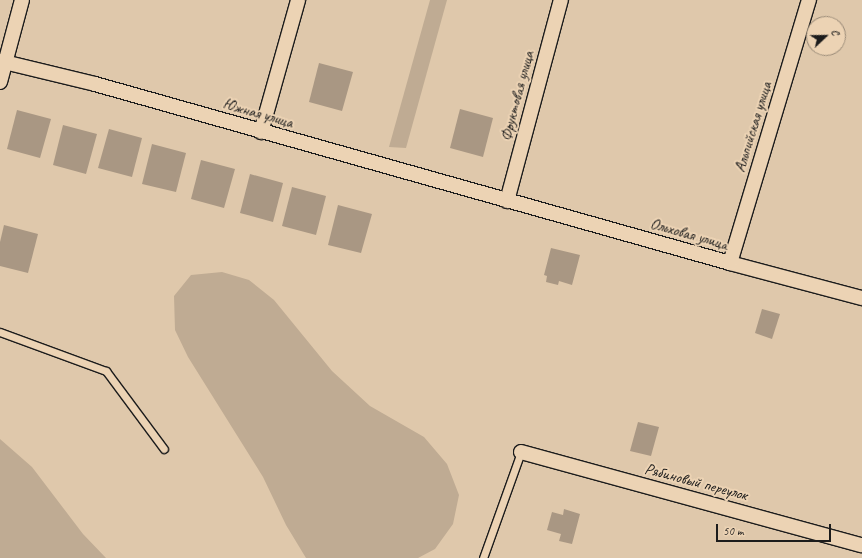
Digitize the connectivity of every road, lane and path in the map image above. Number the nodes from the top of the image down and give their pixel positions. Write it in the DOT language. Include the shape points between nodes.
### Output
graph roads {
  1 [pos="22,0"];
  2 [pos="298,0"];
  3 [pos="561,0"];
  4 [pos="809,0"];
  5 [pos="3,62"];
  6 [pos="0,82"];
  7 [pos="261,132"];
  8 [pos="507,201"];
  9 [pos="730,263"];
  10 [pos="862,298"];
  11 [pos="0,332"];
  12 [pos="164,449"];
  13 [pos="521,452"];
  14 [pos="862,545"];
  15 [pos="483,558"];
  1 -- 5 [label="street"];
  2 -- 7 [label="street"];
  3 -- 8 [label="street, Фруктовая улица"];
  4 -- 9 [label="street, Альпийская улица"];
  5 -- 6 [label="street"];
  5 -- 7 [label="street, Южная улица" via="95,84"];
  7 -- 8 [label="street, Южная улица"];
  8 -- 9 [label="street, Ольховая улица"];
  9 -- 10 [label="street, Ольховая улица"];
  11 -- 12 [label="lane" via="106,371"];
  13 -- 14 [label="street, Рябиновый переулок"];
  13 -- 15 [label="lane"];
}
